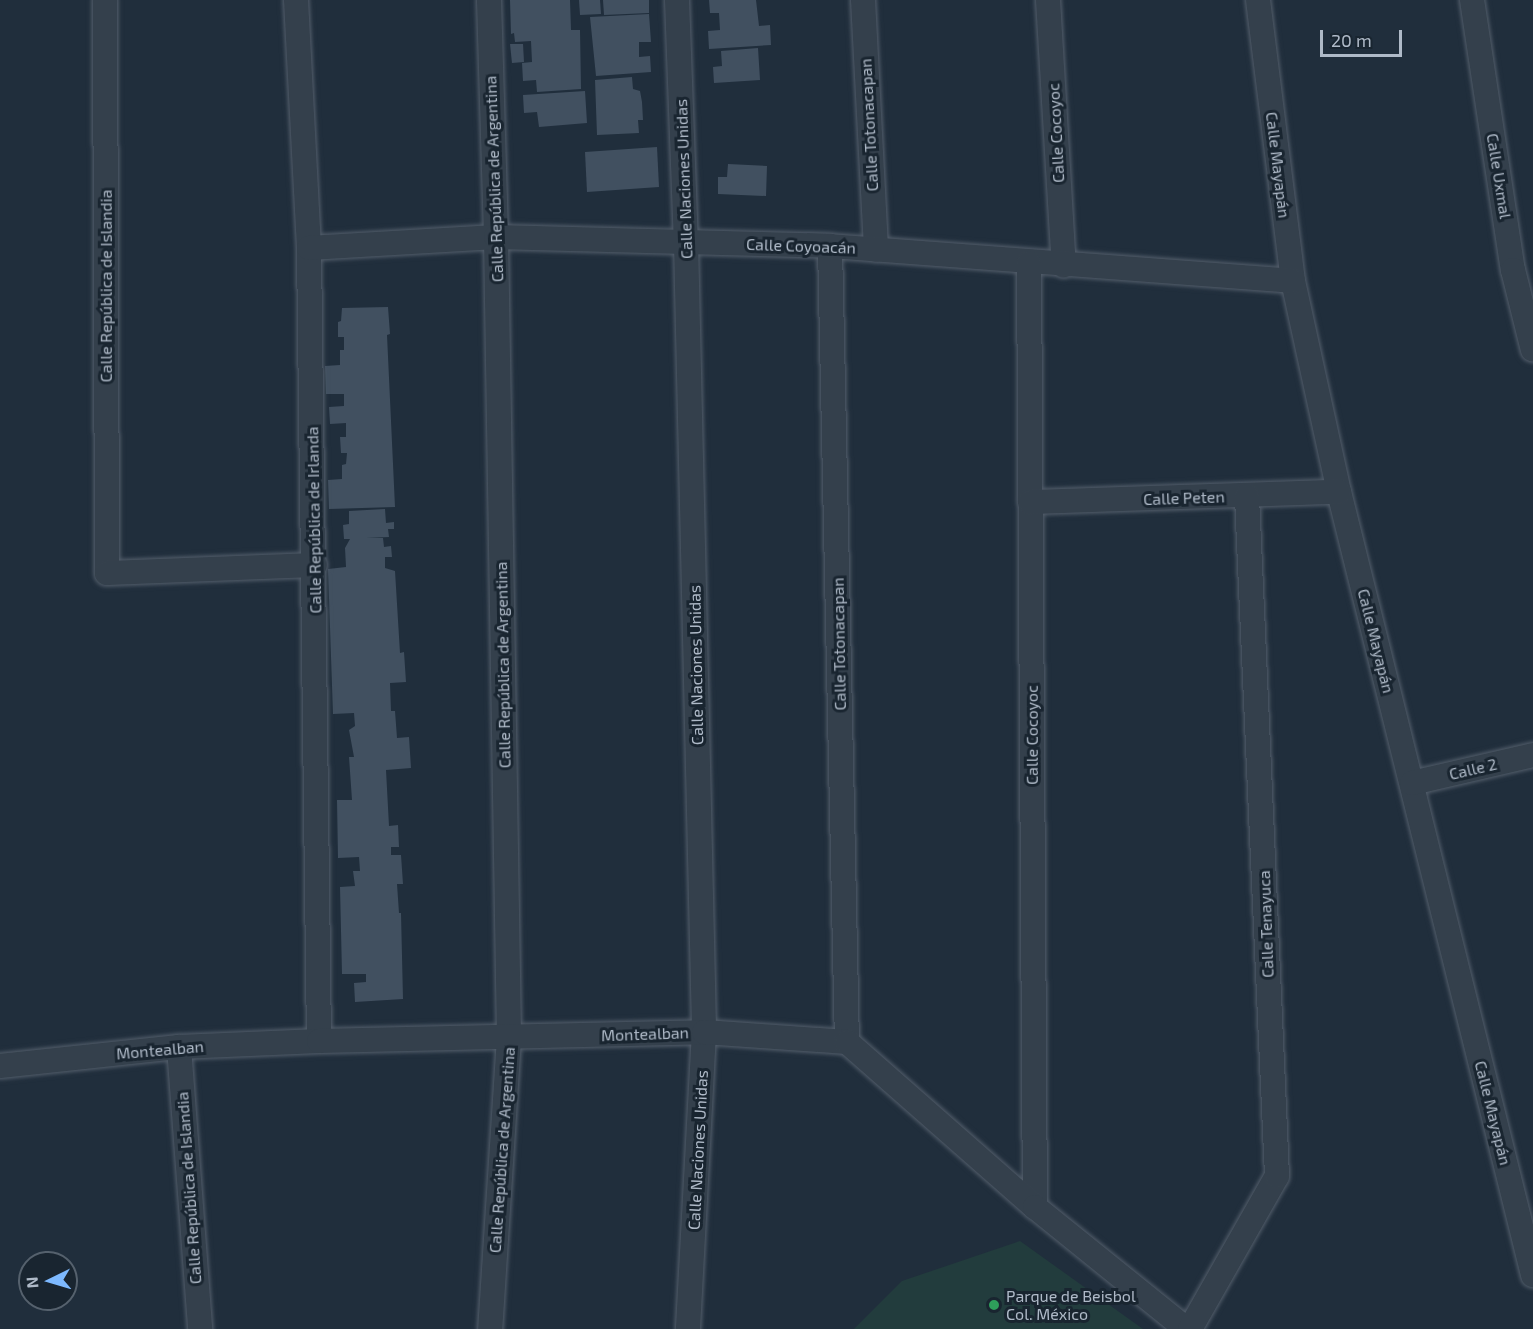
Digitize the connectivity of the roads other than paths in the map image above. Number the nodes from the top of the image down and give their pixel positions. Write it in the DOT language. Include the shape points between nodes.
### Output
graph roads {
  1 [pos="105,0"];
  2 [pos="296,0"];
  3 [pos="489,0"];
  4 [pos="677,0"];
  5 [pos="863,0"];
  6 [pos="1048,0"];
  7 [pos="1258,0"];
  8 [pos="1472,0"];
  9 [pos="496,237"];
  10 [pos="686,242"];
  11 [pos="831,246"];
  12 [pos="309,248"];
  13 [pos="876,250"];
  14 [pos="1029,263"];
  15 [pos="1064,266"];
  16 [pos="1293,281"];
  17 [pos="1533,350"];
  18 [pos="1339,492"];
  19 [pos="1247,496"];
  20 [pos="1030,502"];
  21 [pos="315,565"];
  22 [pos="1533,755"];
  23 [pos="1412,783"];
  24 [pos="704,1032"];
  25 [pos="509,1038"];
  26 [pos="320,1041"];
  27 [pos="847,1042"];
  28 [pos="179,1047"];
  29 [pos="0,1066"];
  30 [pos="1035,1207"];
  31 [pos="1533,1275"];
  32 [pos="200,1329"];
  33 [pos="490,1329"];
  34 [pos="688,1329"];
  35 [pos="1188,1329"];
  1 -- 21 [label="street, Calle República de Islandia" via="107,573"];
  2 -- 12 [label="street, Calle República de Irlanda"];
  3 -- 9 [label="street, Calle República de Argentina"];
  4 -- 10 [label="street, Calle Naciones Unidas"];
  5 -- 13 [label="street, Calle Totonacapan"];
  6 -- 15 [label="street, Calle Cocoyoc"];
  7 -- 16 [label="street, Calle Mayapán"];
  8 -- 17 [label="street, Calle Uxmal" via="1514,270"];
  9 -- 10 [label="street, Calle Coyoacán"];
  9 -- 12 [label="street, Calle Coyoacán"];
  9 -- 25 [label="street, Calle República de Argentina"];
  10 -- 11 [label="street, Calle Coyoacán"];
  10 -- 24 [label="street, Calle Naciones Unidas"];
  11 -- 13 [label="street, Calle Coyoacán"];
  11 -- 27 [label="street, Calle Totonacapan"];
  12 -- 21 [label="street, Calle República de Irlanda"];
  13 -- 14 [label="street, Calle Coyoacán"];
  14 -- 15 [label="street, Calle Coyoacán"];
  14 -- 20 [label="street, Calle Cocoyoc"];
  15 -- 16 [label="street, Calle Coyoacán"];
  16 -- 18 [label="street, Calle Mayapán"];
  18 -- 19 [label="street, Calle Peten"];
  18 -- 23 [label="street, Calle Mayapán"];
  19 -- 20 [label="street, Calle Peten"];
  19 -- 35 [label="street, Calle Tenayuca" via="1277,1176"];
  20 -- 30 [label="street, Calle Cocoyoc"];
  21 -- 26 [label="street, Calle República de Irlanda"];
  22 -- 23 [label="street, Calle 2"];
  23 -- 31 [label="street, Calle Mayapán"];
  24 -- 25 [label="street, Montealban"];
  24 -- 27 [label="street, Montealban"];
  24 -- 34 [label="street, Calle Naciones Unidas"];
  25 -- 26 [label="street, Montealban"];
  25 -- 33 [label="street, Calle República de Argentina"];
  26 -- 28 [label="street, Montealban"];
  27 -- 30 [label="street"];
  28 -- 29 [label="street, Montealban"];
  28 -- 32 [label="street, Calle República de Islandia"];
  30 -- 35 [label="street"];
}
